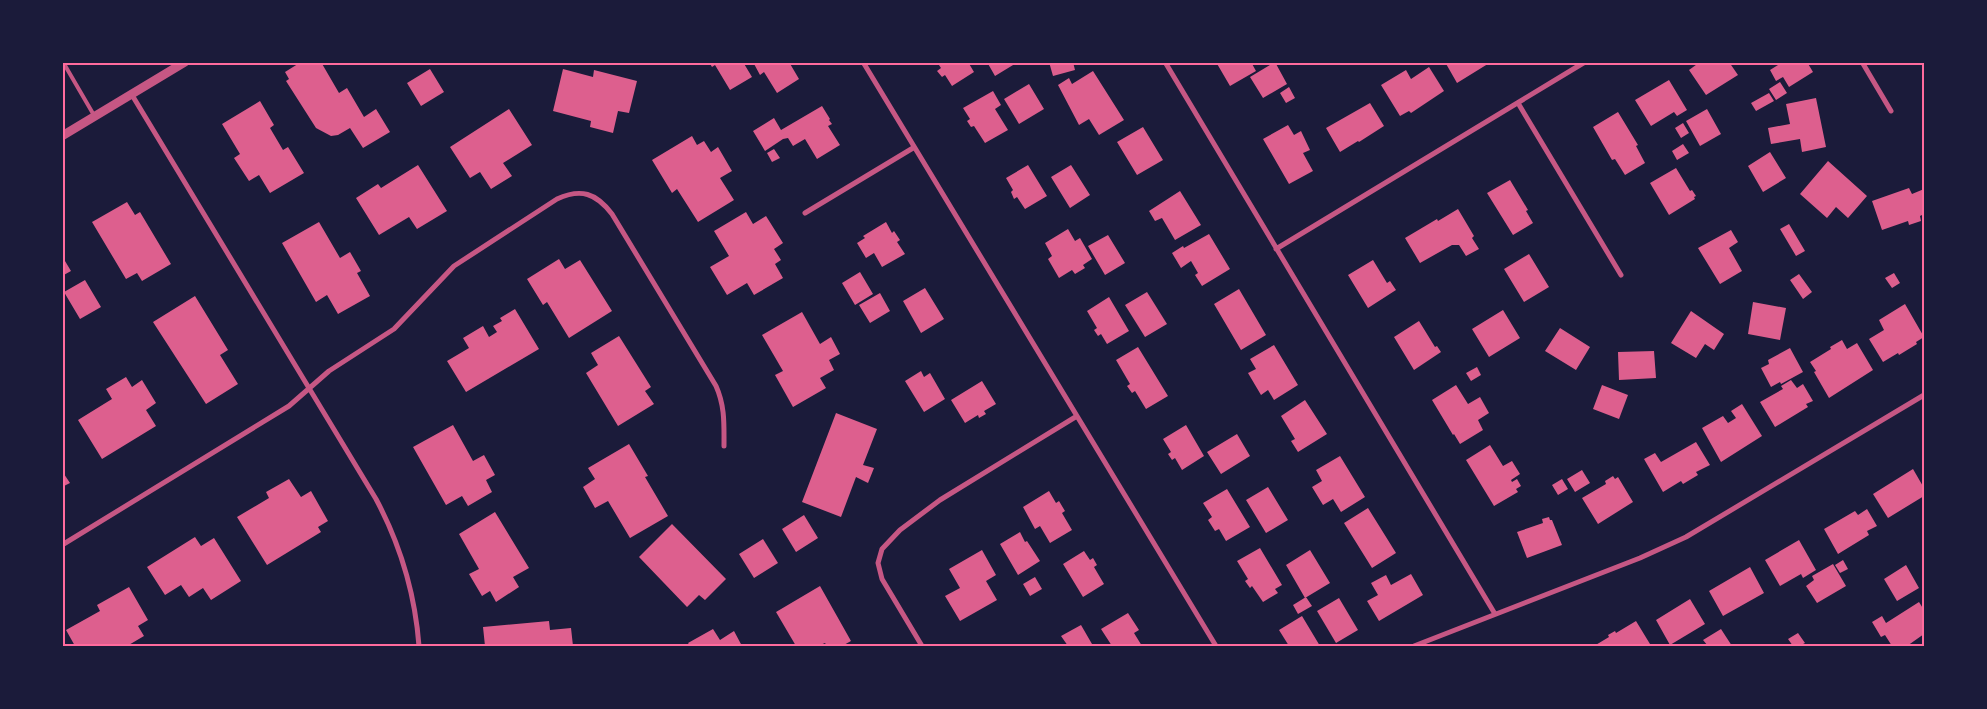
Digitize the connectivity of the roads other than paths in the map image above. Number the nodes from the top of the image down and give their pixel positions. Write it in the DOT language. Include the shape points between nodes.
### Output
graph roads {
  1 [pos="63,62"];
  2 [pos="185,62"];
  3 [pos="863,62"];
  4 [pos="1165,62"];
  5 [pos="1585,62"];
  6 [pos="1862,62"];
  7 [pos="132,95"];
  8 [pos="1518,103"];
  9 [pos="1891,111"];
  10 [pos="95,117"];
  11 [pos="62,136"];
  12 [pos="914,148"];
  13 [pos="805,213"];
  14 [pos="1276,249"];
  15 [pos="1621,275"];
  16 [pos="309,388"];
  17 [pos="1924,395"];
  18 [pos="1076,416"];
  19 [pos="724,446"];
  20 [pos="62,545"];
  21 [pos="1495,614"];
  22 [pos="419,646"];
  23 [pos="922,646"];
  24 [pos="1216,646"];
  25 [pos="1414,646"];
  1 -- 10 [label="lane"];
  2 -- 7 [label="street"];
  3 -- 12 [label="street"];
  4 -- 14 [label="street"];
  5 -- 8 [label="street"];
  6 -- 9 [label="street"];
  7 -- 10 [label="street"];
  7 -- 16 [label="street"];
  8 -- 14 [label="street"];
  8 -- 15 [label="street"];
  10 -- 11 [label="street"];
  12 -- 13 [label="street"];
  12 -- 18 [label="street"];
  14 -- 21 [label="street"];
  16 -- 19 [label="street" via="329,371 394,329 461,261 557,199 576,192 585,193 605,204 612,214 716,386 724,413"];
  16 -- 20 [label="street" via="289,406"];
  16 -- 22 [label="street" via="376,499 398,546 413,596"];
  17 -- 21 [label="street" via="1686,537"];
  18 -- 23 [label="street" via="961,486 887,542 878,563 882,579"];
  18 -- 24 [label="street"];
  21 -- 25 [label="street"];
}
